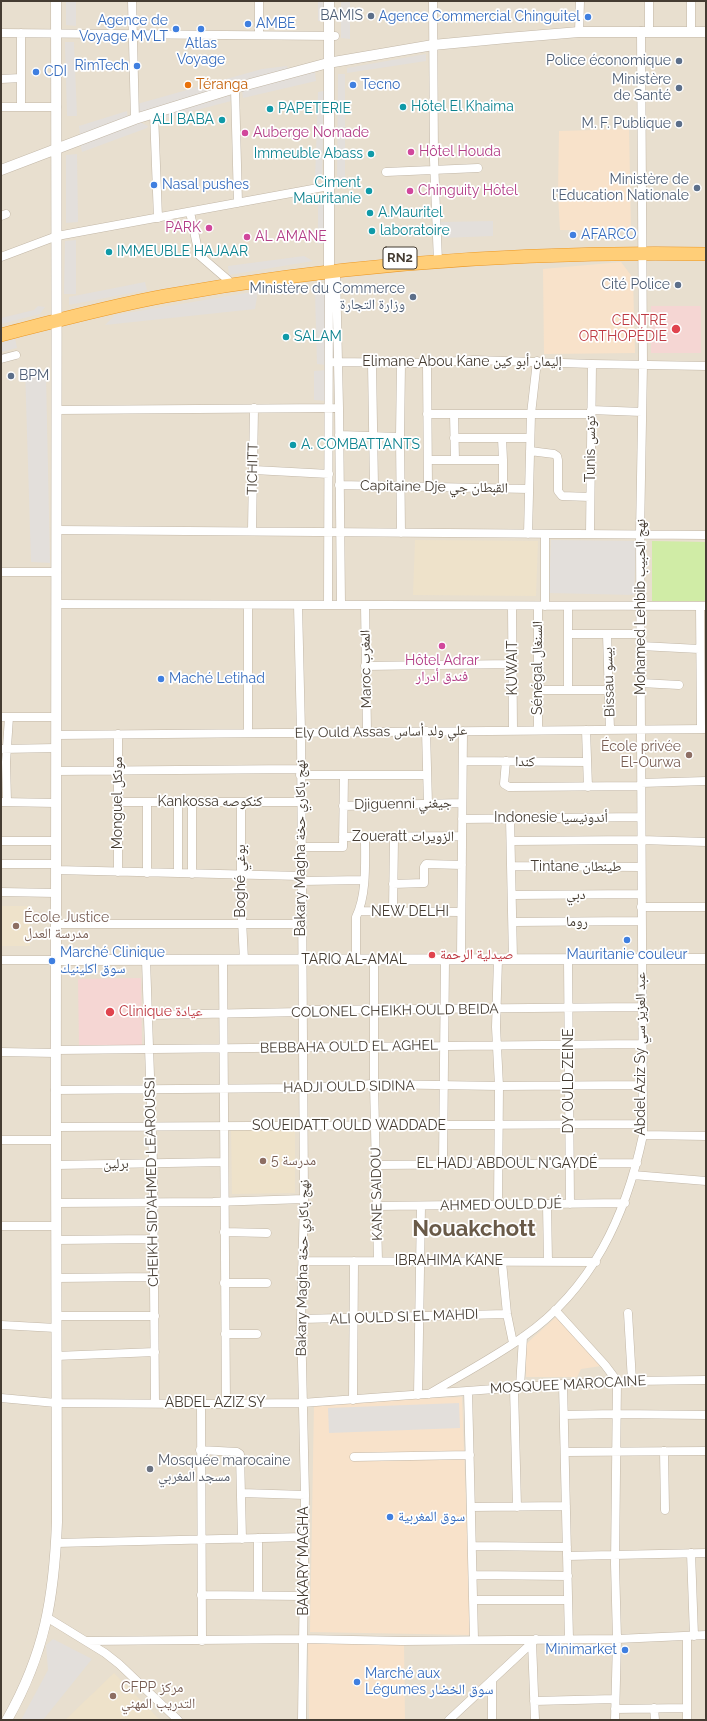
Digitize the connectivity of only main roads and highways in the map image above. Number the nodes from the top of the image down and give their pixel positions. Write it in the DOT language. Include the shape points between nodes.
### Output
graph roads {
  1 [pos="706,246"];
  2 [pos="641,250"];
  3 [pos="706,254"];
  4 [pos="332,268"];
  5 [pos="58,317"];
  6 [pos="1,328"];
  7 [pos="1,335"];
  1 -- 2 [label="highway, RN2"];
  2 -- 3 [label="highway, RN2"];
  2 -- 4 [label="highway, RN2" via="534,248"];
  4 -- 5 [label="highway, RN2" via="164,296"];
  4 -- 5 [label="highway, RN2" via="228,280 163,291"];
  5 -- 6 [label="highway, RN2"];
  5 -- 7 [label="highway, RN2"];
}
